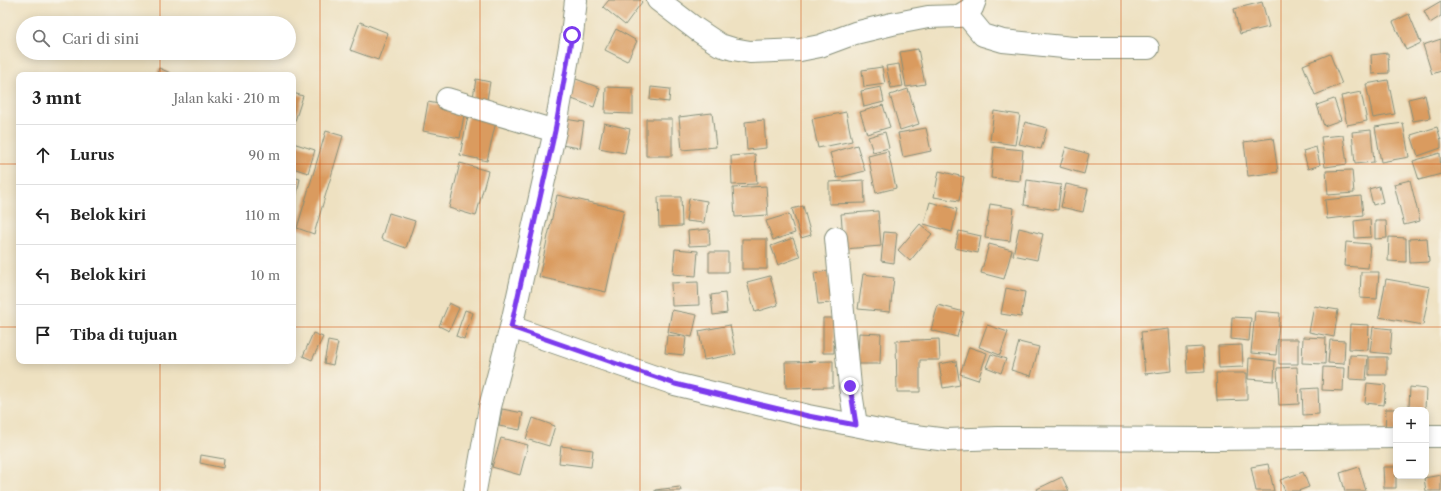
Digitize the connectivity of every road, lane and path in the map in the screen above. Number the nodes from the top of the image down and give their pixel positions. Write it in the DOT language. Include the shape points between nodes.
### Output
graph roads {
  1 [pos="576,0"];
  2 [pos="658,0"];
  3 [pos="970,6"];
  4 [pos="1148,48"];
  5 [pos="447,99"];
  6 [pos="555,131"];
  7 [pos="836,238"];
  8 [pos="511,327"];
  9 [pos="856,425"];
  10 [pos="1429,436"];
  11 [pos="1441,436"];
  12 [pos="1393,437"];
  13 [pos="475,491"];
  1 -- 6 [label="street"];
  2 -- 3 [label="street" via="720,45 750,52 800,50 820,46 892,24 928,17 959,16"];
  3 -- 4 [label="street" via="983,35 1003,41 1072,48"];
  5 -- 6 [label="street"];
  6 -- 8 [label="street"];
  7 -- 9 [label="street"];
  8 -- 9 [label="street" via="675,384"];
  8 -- 13 [label="street" via="490,407"];
  9 -- 12 [label="street" via="947,440"];
  10 -- 11 [label="street"];
}
